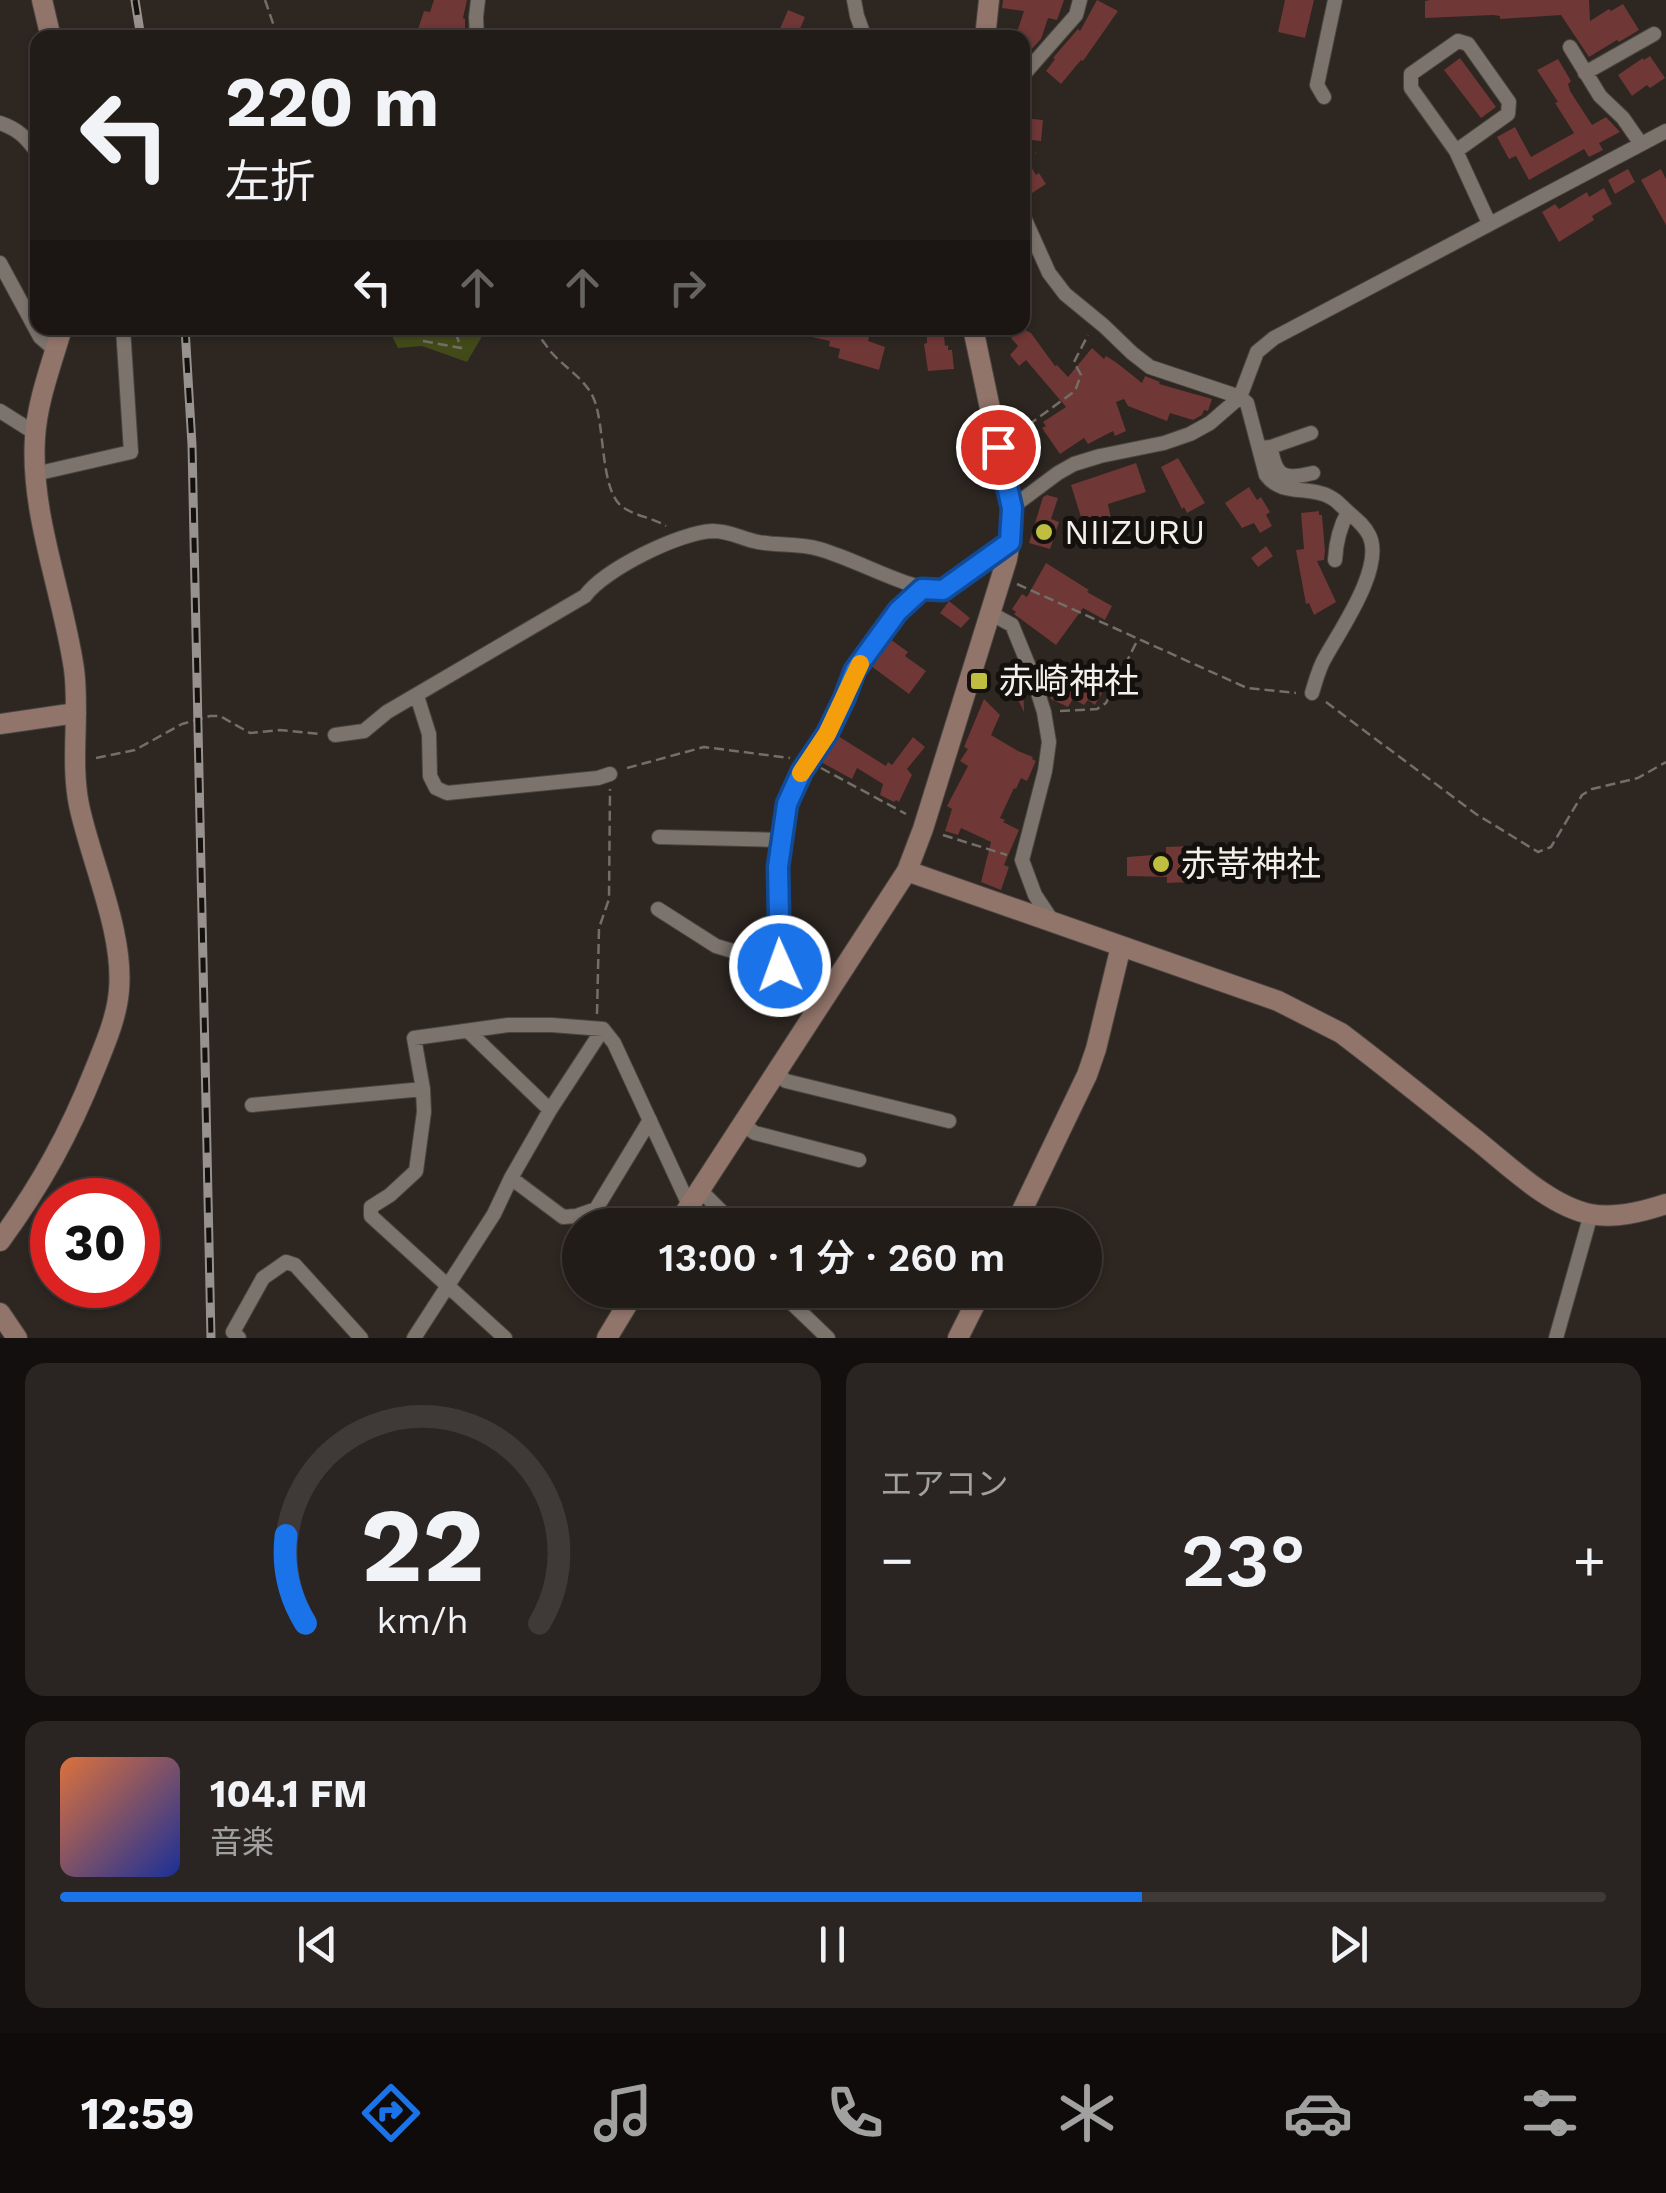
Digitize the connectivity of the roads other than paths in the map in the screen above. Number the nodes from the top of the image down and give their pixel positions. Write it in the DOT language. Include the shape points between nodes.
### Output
graph roads {
  1 [pos="42,0"];
  2 [pos="478,0"];
  3 [pos="854,0"];
  4 [pos="989,0"];
  5 [pos="1080,0"];
  6 [pos="1335,0"];
  7 [pos="48,30"];
  8 [pos="477,30"];
  9 [pos="862,30"];
  10 [pos="986,30"];
  11 [pos="1654,34"];
  12 [pos="1570,48"];
  13 [pos="1030,68"];
  14 [pos="1585,73"];
  15 [pos="1324,97"];
  16 [pos="0,123"];
  17 [pos="1666,131"];
  18 [pos="30,142"];
  19 [pos="1641,144"];
  20 [pos="1456,151"];
  21 [pos="1489,223"];
  22 [pos="1030,231"];
  23 [pos="0,263"];
  24 [pos="30,318"];
  25 [pos="39,335"];
  26 [pos="60,335"];
  27 [pos="123,335"];
  28 [pos="974,335"];
  29 [pos="56,352"];
  30 [pos="1240,397"];
  31 [pos="0,411"];
  32 [pos="35,433"];
  33 [pos="1310,433"];
  34 [pos="1266,448"];
  35 [pos="1313,473"];
  36 [pos="36,474"];
  37 [pos="1012,508"];
  38 [pos="1348,512"];
  39 [pos="1010,542"];
  40 [pos="1334,560"];
  41 [pos="922,589"];
  42 [pos="990,613"];
  43 [pos="1312,693"];
  44 [pos="417,696"];
  45 [pos="76,713"];
  46 [pos="0,724"];
  47 [pos="335,735"];
  48 [pos="610,774"];
  49 [pos="659,838"];
  50 [pos="780,840"];
  51 [pos="907,872"];
  52 [pos="658,909"];
  53 [pos="1053,922"];
  54 [pos="1121,946"];
  55 [pos="780,966"];
  56 [pos="836,982"];
  57 [pos="603,1030"];
  58 [pos="468,1031"];
  59 [pos="776,1073"];
  60 [pos="423,1089"];
  61 [pos="252,1105"];
  62 [pos="550,1110"];
  63 [pos="650,1120"];
  64 [pos="949,1121"];
  65 [pos="742,1124"];
  66 [pos="859,1160"];
  67 [pos="511,1178"];
  68 [pos="694,1198"];
  69 [pos="1666,1204"];
  70 [pos="688,1208"];
  71 [pos="700,1208"];
  72 [pos="709,1208"];
  73 [pos="1022,1208"];
  74 [pos="1591,1214"];
  75 [pos="0,1241"];
  76 [pos="448,1286"];
  77 [pos="625,1308"];
  78 [pos="797,1308"];
  79 [pos="973,1308"];
  80 [pos="0,1313"];
  81 [pos="17,1338"];
  82 [pos="238,1338"];
  83 [pos="361,1338"];
  84 [pos="414,1338"];
  85 [pos="505,1338"];
  86 [pos="607,1338"];
  87 [pos="828,1338"];
  88 [pos="958,1338"];
  89 [pos="1556,1338"];
  1 -- 7 [label="street"];
  2 -- 8 [label="street"];
  3 -- 9 [label="street"];
  4 -- 10 [label="street"];
  5 -- 13 [label="street" via="1076,14"];
  6 -- 15 [label="street" via="1317,85"];
  11 -- 14 [label="street"];
  12 -- 14 [label="street"];
  14 -- 19 [label="street"];
  16 -- 18 [label="street"];
  17 -- 19 [label="street"];
  19 -- 21 [label="street"];
  20 -- 20 [label="street" via="1411,88 1411,74 1458,41 1468,44 1509,102 1508,114"];
  20 -- 21 [label="street"];
  21 -- 30 [label="street" via="1274,338 1257,352"];
  22 -- 30 [label="street" via="1065,294 1150,367"];
  23 -- 24 [label="street"];
  25 -- 29 [label="street"];
  26 -- 29 [label="street"];
  27 -- 36 [label="street" via="131,452"];
  28 -- 37 [label="street"];
  29 -- 32 [label="street"];
  30 -- 34 [label="street"];
  30 -- 37 [label="street" via="1190,434 1074,464"];
  31 -- 32 [label="street"];
  32 -- 36 [label="street"];
  33 -- 34 [label="street"];
  34 -- 35 [label="street" via="1283,475"];
  34 -- 38 [label="street" via="1271,482 1326,495"];
  36 -- 45 [label="street" via="74,670"];
  37 -- 39 [label="street"];
  38 -- 40 [label="street"];
  38 -- 43 [label="street" via="1373,546 1369,575"];
  39 -- 41 [label="street" via="943,590"];
  39 -- 42 [label="street"];
  41 -- 44 [label="street" via="819,549 728,532 685,536 628,563"];
  41 -- 50 [label="street" via="855,670 787,804"];
  42 -- 51 [label="street"];
  42 -- 53 [label="street" via="1012,625 1044,712 1047,757 1022,860"];
  44 -- 47 [label="street" via="364,731"];
  44 -- 48 [label="street" via="430,734 430,776 447,793"];
  45 -- 46 [label="street"];
  45 -- 75 [label="street" via="78,797 114,933 119,990 104,1046 61,1148"];
  49 -- 50 [label="street"];
  50 -- 55 [label="street"];
  51 -- 53 [label="street"];
  51 -- 56 [label="street"];
  52 -- 55 [label="street" via="716,946"];
  53 -- 54 [label="street"];
  54 -- 73 [label="street" via="1087,1075"];
  54 -- 74 [label="street" via="1278,1001 1341,1032 1527,1180 1564,1206"];
  55 -- 56 [label="street"];
  56 -- 59 [label="street"];
  57 -- 58 [label="street" via="508,1024"];
  57 -- 62 [label="street"];
  57 -- 63 [label="street"];
  58 -- 60 [label="street" via="414,1038"];
  58 -- 62 [label="street"];
  59 -- 64 [label="street" via="786,1081"];
  59 -- 65 [label="street"];
  60 -- 61 [label="street"];
  60 -- 76 [label="street" via="416,1170 370,1206 371,1216"];
  62 -- 67 [label="street"];
  63 -- 67 [label="street" via="596,1209 563,1217"];
  63 -- 68 [label="street"];
  65 -- 66 [label="street"];
  65 -- 68 [label="street"];
  67 -- 76 [label="street"];
  68 -- 70 [label="street"];
  68 -- 71 [label="street"];
  68 -- 72 [label="street"];
  69 -- 74 [label="street"];
  74 -- 89 [label="street"];
  76 -- 84 [label="street"];
  76 -- 85 [label="street"];
  77 -- 86 [label="street"];
  78 -- 87 [label="street"];
  79 -- 88 [label="street"];
  80 -- 81 [label="street"];
  82 -- 83 [label="street" via="233,1332 263,1278 286,1262"];
}
